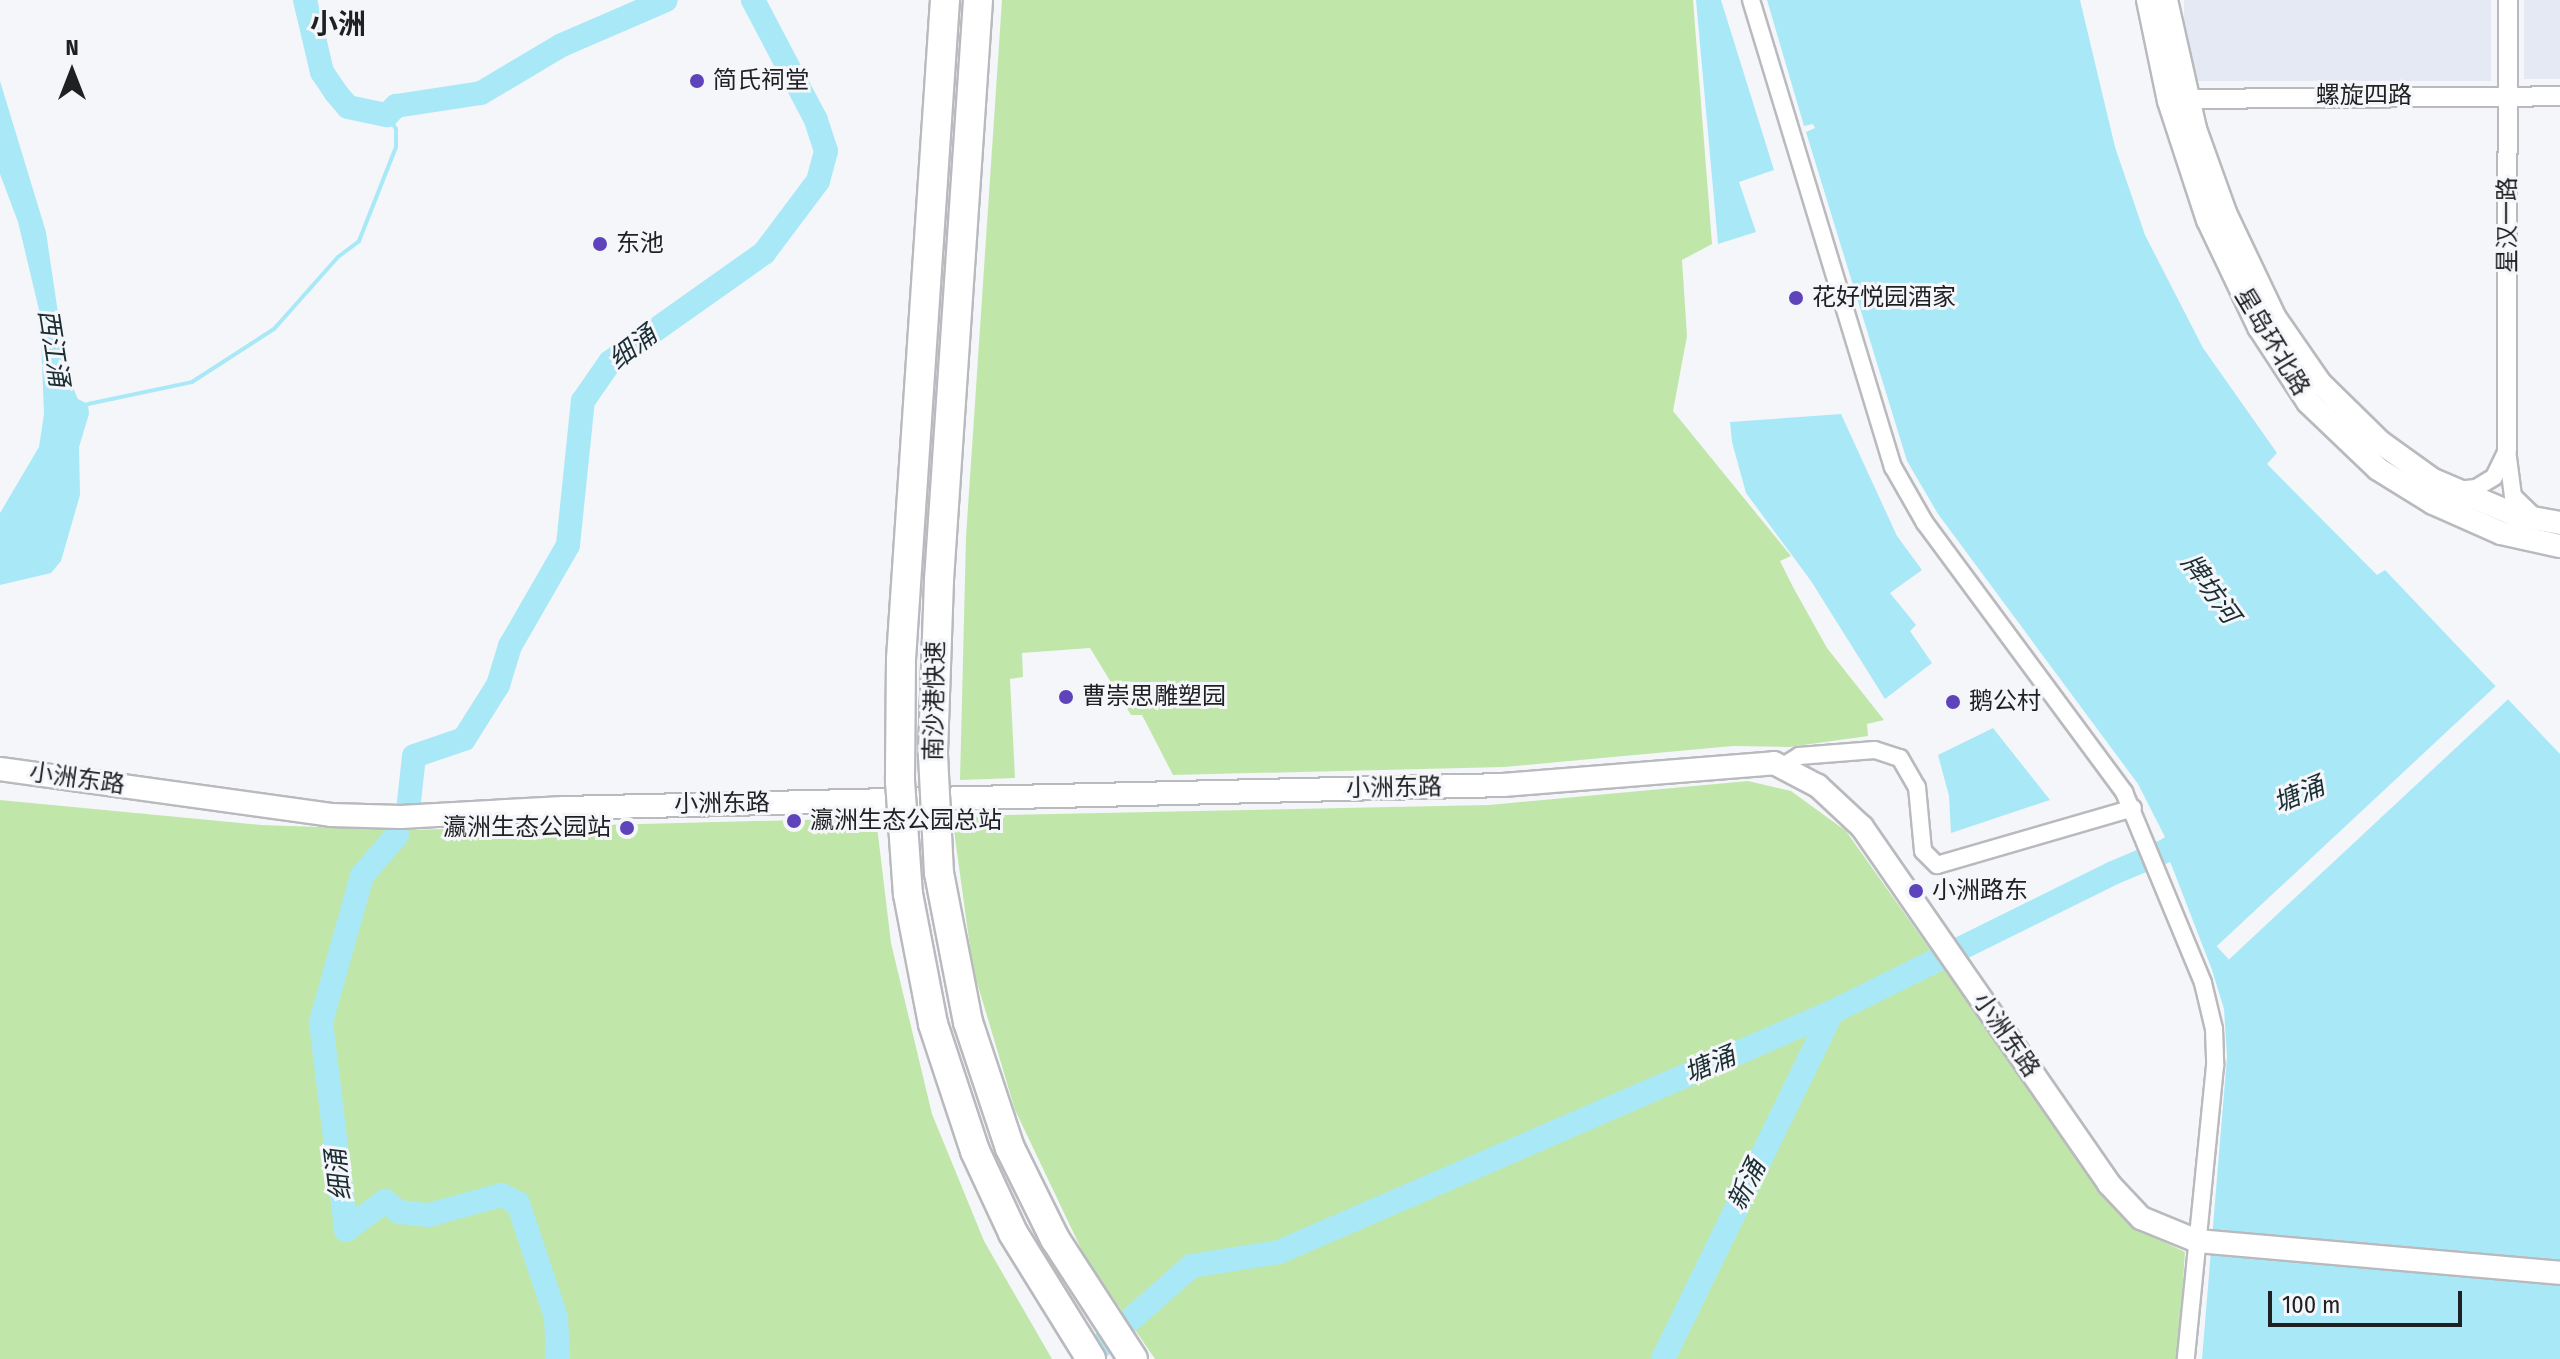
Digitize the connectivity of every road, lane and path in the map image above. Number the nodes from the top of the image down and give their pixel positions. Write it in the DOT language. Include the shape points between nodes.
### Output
graph roads {
  1 [pos="945,0"];
  2 [pos="978,0"];
  3 [pos="1751,0"];
  4 [pos="2148,0"];
  5 [pos="2166,0"];
  6 [pos="2508,0"];
  7 [pos="2508,96"];
  8 [pos="2560,96"];
  9 [pos="2178,99"];
  10 [pos="2507,450"];
  11 [pos="2455,491"];
  12 [pos="2549,522"];
  13 [pos="2560,546"];
  14 [pos="1783,766"];
  15 [pos="0,769"];
  16 [pos="2133,808"];
  17 [pos="2204,1241"];
  18 [pos="2560,1273"];
  19 [pos="1091,1359"];
  20 [pos="1133,1359"];
  21 [pos="2186,1359"];
  1 -- 19 [label="highway, 南沙港快速, bridge" via="902,629 900,781 906,870 922,978 960,1112 1013,1233"];
  2 -- 20 [label="highway, 南沙港快速, bridge" via="938,595 933,755 939,873 968,1022 1010,1148 1055,1239"];
  3 -- 16 [label="street" via="1897,475 1925,523 2104,760"];
  4 -- 9 [label="main road, 星岛环北路"];
  5 -- 9 [label="main road, 星岛环北路"];
  6 -- 7 [label="street, 星汉一路"];
  7 -- 8 [label="street, 螺旋四路"];
  7 -- 9 [label="street, 螺旋四路"];
  7 -- 10 [label="street, 星汉一路"];
  9 -- 11 [label="main road, 星岛环北路" via="2259,288 2298,353 2344,411 2410,466"];
  9 -- 13 [label="main road, 星岛环北路" via="2223,256 2259,327 2308,402 2353,448 2405,488 2501,533"];
  10 -- 11 [label="street" via="2494,477 2476,488"];
  10 -- 12 [label="street, 星汉一路" via="2513,496"];
  11 -- 12 [label="main road, 星岛环北路"];
  14 -- 15 [label="main road, 小洲东路" via="1739,762 1503,785 564,808 418,817 331,815"];
  14 -- 16 [label="street" via="1799,756 1875,750 1900,758 1917,787 1923,851 1937,865"];
  14 -- 17 [label="main road, 小洲东路" via="1809,779 1851,814 2124,1203 2159,1229"];
  16 -- 17 [label="street" via="2197,966 2214,1029"];
  17 -- 18 [label="main road, 小洲东路"];
  17 -- 21 [label="street"];
}
